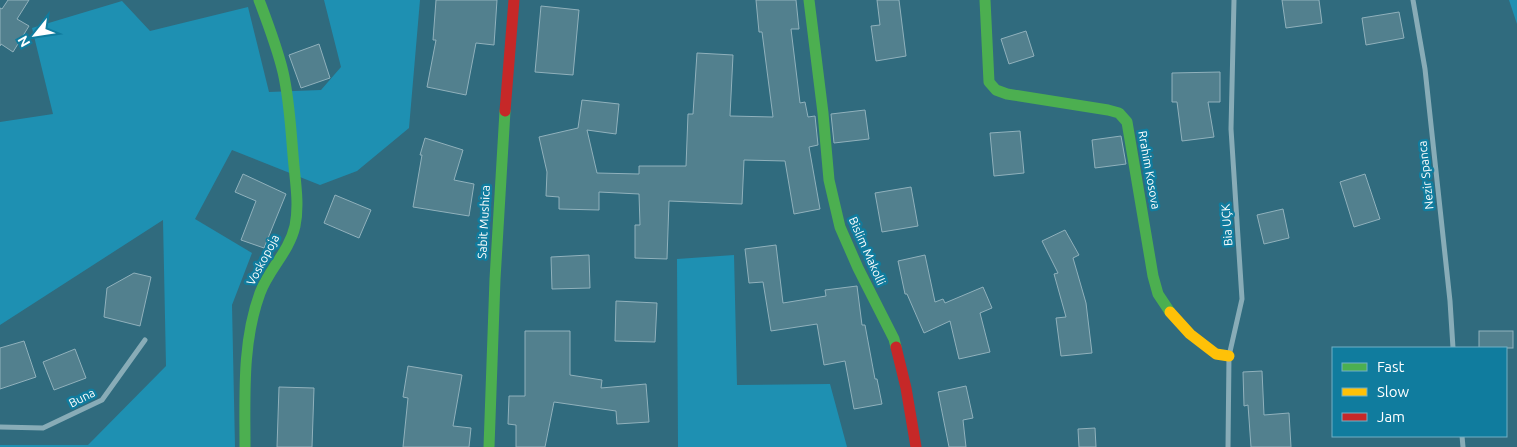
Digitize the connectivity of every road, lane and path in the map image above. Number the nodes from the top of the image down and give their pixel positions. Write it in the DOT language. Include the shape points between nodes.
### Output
graph roads {
  1 [pos="259,0"];
  2 [pos="514,0"];
  3 [pos="809,0"];
  4 [pos="985,0"];
  5 [pos="1234,0"];
  6 [pos="1413,0"];
  7 [pos="145,340"];
  8 [pos="1453,347"];
  9 [pos="1229,356"];
  10 [pos="0,427"];
  11 [pos="246,447"];
  12 [pos="489,447"];
  13 [pos="916,447"];
  14 [pos="1228,447"];
  1 -- 11 [label="street, Voskopoja" via="283,74 297,201 289,245 262,291 253,316 247,346"];
  2 -- 12 [label="street, Sabit Mushica" via="496,236"];
  3 -- 13 [label="street, Bislim Makolli" via="829,180 840,228 894,339"];
  4 -- 9 [label="street, Rrahim Kosova" via="989,82 996,90 1108,110 1119,113 1127,122 1158,294 1190,334 1216,354"];
  5 -- 9 [label="street, Bia UÇK" via="1232,129 1242,298"];
  6 -- 8 [label="street, Nezir Spanca" via="1425,69"];
  7 -- 10 [label="street, Buna" via="102,400 43,428"];
  9 -- 14 [label="street, Bia UÇK"];
}
